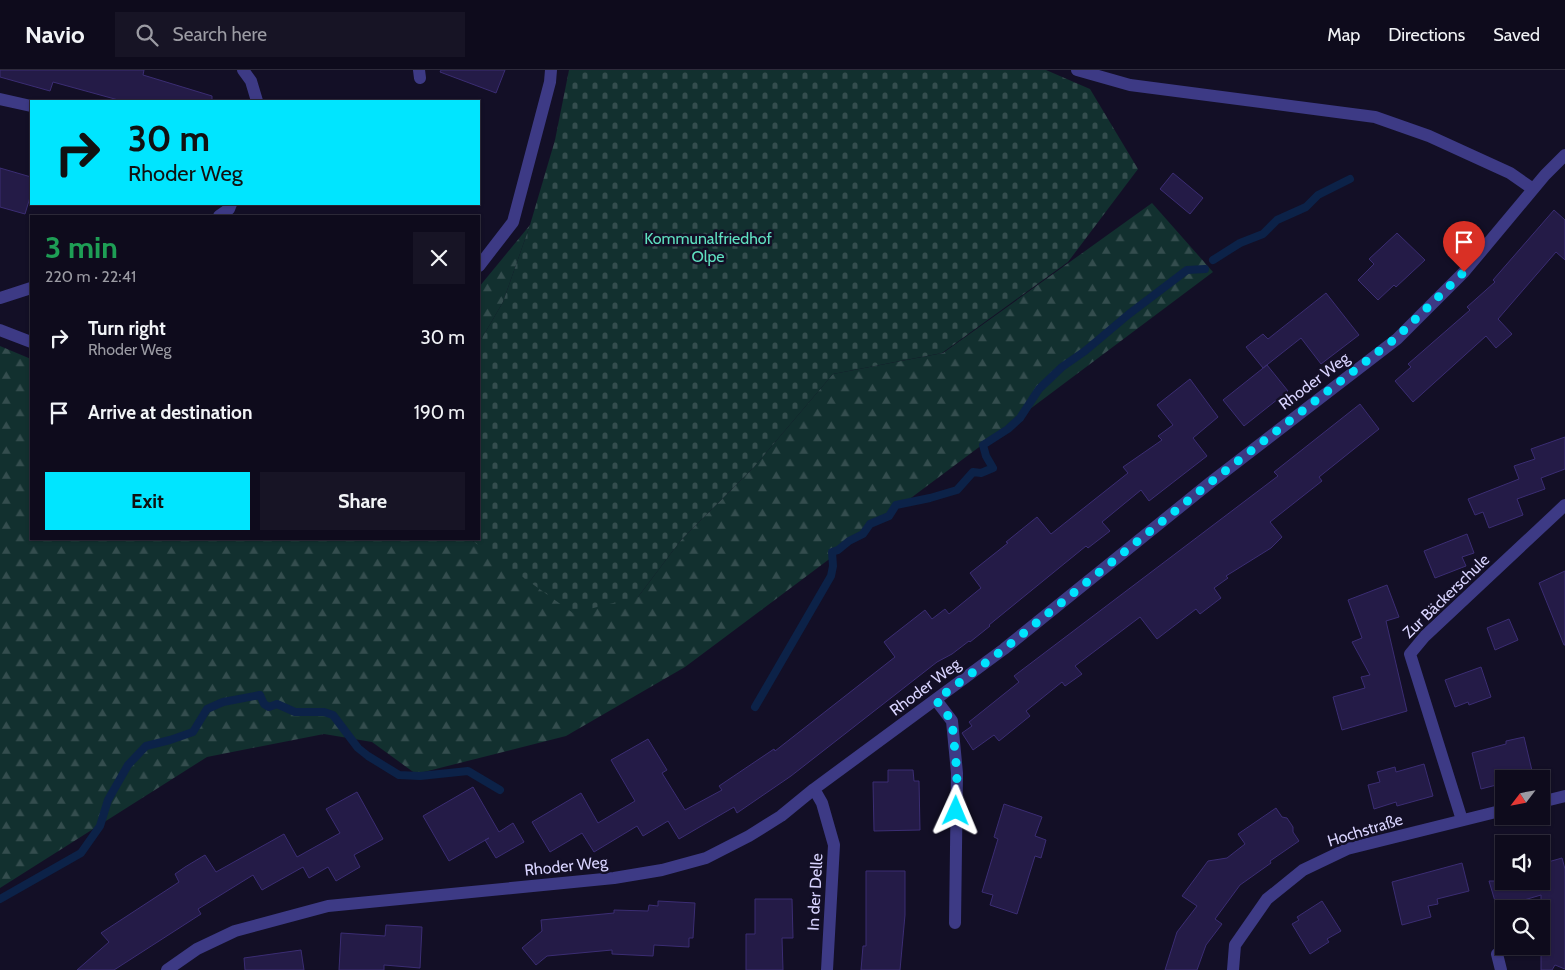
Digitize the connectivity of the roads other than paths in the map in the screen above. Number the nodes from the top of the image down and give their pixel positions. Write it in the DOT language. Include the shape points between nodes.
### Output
graph roads {
  1 [pos="243,70"];
  2 [pos="551,70"];
  3 [pos="1077,70"];
  4 [pos="0,99"];
  5 [pos="257,100"];
  6 [pos="30,106"];
  7 [pos="1565,155"];
  8 [pos="1533,189"];
  9 [pos="231,205"];
  10 [pos="220,215"];
  11 [pos="480,265"];
  12 [pos="30,288"];
  13 [pos="0,298"];
  14 [pos="0,330"];
  15 [pos="30,342"];
  16 [pos="1565,505"];
  17 [pos="936,700"];
  18 [pos="814,789"];
  19 [pos="1565,796"];
  20 [pos="1550,800"];
  21 [pos="1495,812"];
  22 [pos="1462,820"];
  23 [pos="955,923"];
  24 [pos="1497,955"];
  25 [pos="167,970"];
  26 [pos="827,970"];
  27 [pos="1233,970"];
  28 [pos="1501,970"];
  1 -- 5 [label="street" via="251,81"];
  2 -- 11 [label="street" via="513,222"];
  3 -- 8 [label="street" via="1130,85 1375,116 1494,165"];
  4 -- 6 [label="street"];
  7 -- 8 [label="street, Rhoder Weg"];
  8 -- 17 [label="street, Rhoder Weg" via="1464,272 1396,338"];
  9 -- 10 [label="street"];
  12 -- 13 [label="street"];
  14 -- 15 [label="street"];
  16 -- 22 [label="street, Zur Bäckerschule" via="1425,636 1410,654"];
  17 -- 18 [label="street, Rhoder Weg"];
  17 -- 23 [label="street" via="952,721 957,773"];
  18 -- 25 [label="street, Rhoder Weg" via="781,816 706,858 614,878 328,906 235,931 197,949"];
  18 -- 26 [label="street, In der Delle" via="822,803 834,845"];
  19 -- 20 [label="street"];
  21 -- 22 [label="street, Hochstraße"];
  22 -- 27 [label="street, Hochstraße" via="1347,849 1303,870 1267,899 1235,945"];
  24 -- 28 [label="street"];
}
